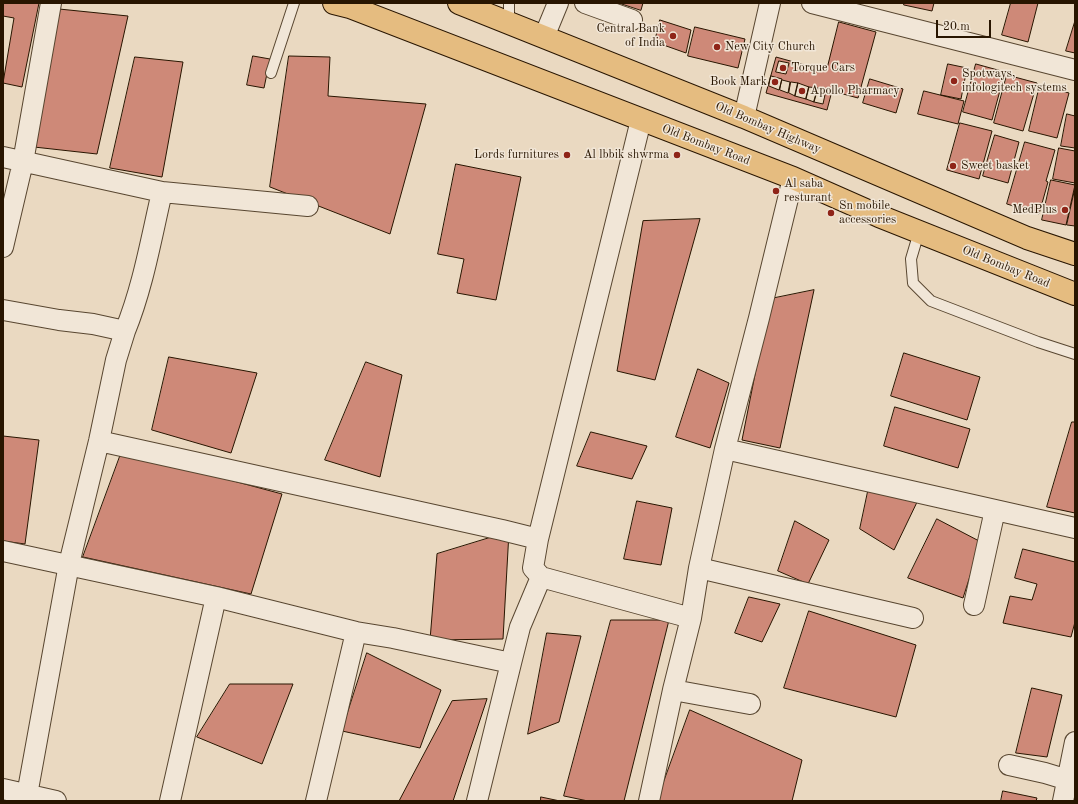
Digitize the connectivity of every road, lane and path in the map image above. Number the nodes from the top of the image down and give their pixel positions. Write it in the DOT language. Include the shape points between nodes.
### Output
graph roads {
  1 [pos="51,3"];
  2 [pos="294,3"];
  3 [pos="334,3"];
  4 [pos="460,3"];
  5 [pos="558,3"];
  6 [pos="585,3"];
  7 [pos="770,3"];
  8 [pos="812,3"];
  9 [pos="509,13"];
  10 [pos="632,20"];
  11 [pos="544,37"];
  12 [pos="1075,70"];
  13 [pos="271,73"];
  14 [pos="744,117"];
  15 [pos="641,120"];
  16 [pos="3,157"];
  17 [pos="23,162"];
  18 [pos="793,178"];
  19 [pos="162,192"];
  20 [pos="308,206"];
  21 [pos="919,232"];
  22 [pos="3,247"];
  23 [pos="1075,254"];
  24 [pos="1075,294"];
  25 [pos="3,310"];
  26 [pos="125,331"];
  27 [pos="1075,354"];
  28 [pos="99,441"];
  29 [pos="724,449"];
  30 [pos="995,510"];
  31 [pos="1075,528"];
  32 [pos="538,539"];
  33 [pos="3,551"];
  34 [pos="69,564"];
  35 [pos="699,568"];
  36 [pos="541,577"];
  37 [pos="216,597"];
  38 [pos="974,605"];
  39 [pos="691,618"];
  40 [pos="913,618"];
  41 [pos="356,632"];
  42 [pos="511,663"];
  43 [pos="673,690"];
  44 [pos="750,704"];
  45 [pos="1075,742"];
  46 [pos="1009,765"];
  47 [pos="1068,780"];
  48 [pos="3,789"];
  49 [pos="28,795"];
  50 [pos="56,801"];
  51 [pos="170,801"];
  52 [pos="316,801"];
  53 [pos="477,801"];
  54 [pos="649,801"];
  55 [pos="1063,801"];
  1 -- 17 [label="street"];
  2 -- 13 [label="lane"];
  3 -- 15 [label="main road, Old Bombay Road"];
  4 -- 9 [label="main road, Old Bombay Highway"];
  5 -- 11 [label="street"];
  6 -- 10 [label="street"];
  7 -- 14 [label="street"];
  8 -- 12 [label="street"];
  9 -- 11 [label="main road, Old Bombay Highway"];
  11 -- 14 [label="main road, Old Bombay Highway"];
  14 -- 23 [label="main road, Old Bombay Highway" via="1027,238"];
  15 -- 18 [label="main road, Old Bombay Road"];
  15 -- 32 [label="street"];
  16 -- 17 [label="street"];
  17 -- 19 [label="street"];
  17 -- 22 [label="street"];
  18 -- 21 [label="main road, Old Bombay Road"];
  18 -- 29 [label="street"];
  19 -- 20 [label="street"];
  19 -- 26 [label="street" via="144,270"];
  21 -- 24 [label="main road, Old Bombay Road"];
  21 -- 27 [label="lane" via="911,259 913,282 931,300"];
  25 -- 26 [label="street"];
  26 -- 28 [label="street" via="116,360"];
  28 -- 32 [label="street"];
  28 -- 34 [label="street"];
  29 -- 30 [label="street"];
  29 -- 35 [label="street"];
  30 -- 31 [label="street"];
  30 -- 38 [label="street"];
  32 -- 36 [label="street" via="533,568"];
  33 -- 34 [label="street"];
  34 -- 37 [label="street"];
  34 -- 49 [label="street"];
  35 -- 39 [label="street"];
  35 -- 40 [label="street"];
  36 -- 39 [label="street"];
  36 -- 42 [label="street" via="520,627"];
  37 -- 41 [label="street"];
  37 -- 51 [label="street"];
  39 -- 43 [label="street"];
  41 -- 42 [label="street"];
  41 -- 52 [label="street"];
  42 -- 53 [label="street"];
  43 -- 44 [label="street"];
  43 -- 54 [label="street"];
  45 -- 47 [label="street"];
  46 -- 47 [label="street"];
  47 -- 55 [label="street"];
  48 -- 49 [label="street"];
  49 -- 50 [label="street"];
}
